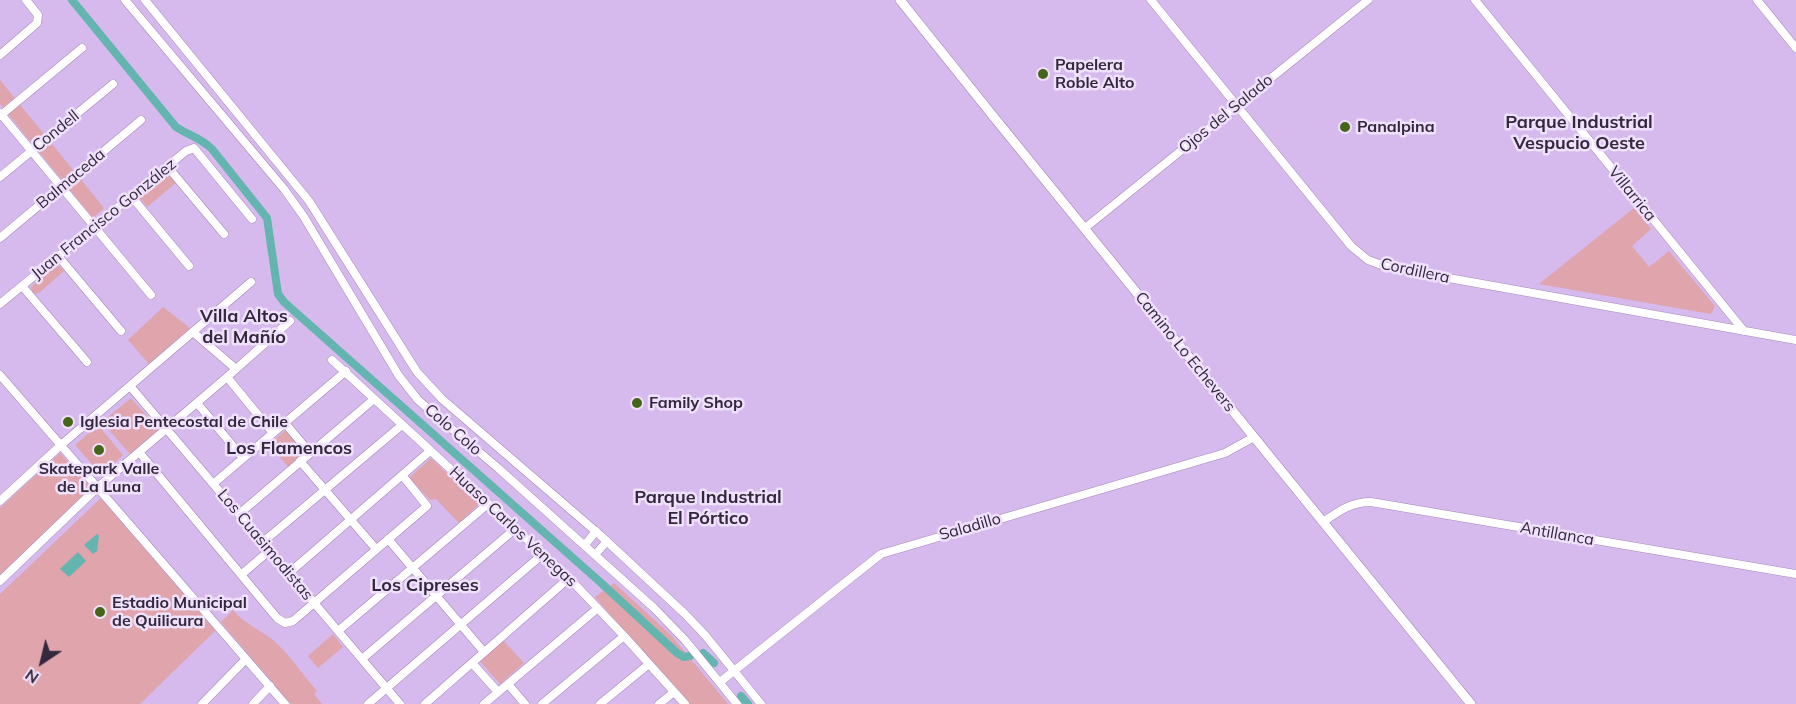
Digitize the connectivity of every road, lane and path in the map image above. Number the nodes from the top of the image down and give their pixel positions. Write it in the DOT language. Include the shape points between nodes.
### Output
graph roads {
  1 [pos="26,0"];
  2 [pos="126,0"];
  3 [pos="145,0"];
  4 [pos="900,0"];
  5 [pos="1151,0"];
  6 [pos="1368,0"];
  7 [pos="1475,0"];
  8 [pos="1757,0"];
  9 [pos="82,48"];
  10 [pos="1796,48"];
  11 [pos="0,55"];
  12 [pos="112,84"];
  13 [pos="1236,105"];
  14 [pos="1,115"];
  15 [pos="141,120"];
  16 [pos="256,135"];
  17 [pos="240,137"];
  18 [pos="32,151"];
  19 [pos="168,166"];
  20 [pos="0,177"];
  21 [pos="61,186"];
  22 [pos="131,196"];
  23 [pos="252,219"];
  24 [pos="94,226"];
  25 [pos="1084,228"];
  26 [pos="224,234"];
  27 [pos="0,238"];
  28 [pos="58,256"];
  29 [pos="189,266"];
  30 [pos="354,272"];
  31 [pos="342,280"];
  32 [pos="252,282"];
  33 [pos="361,284"];
  34 [pos="22,286"];
  35 [pos="348,291"];
  36 [pos="151,295"];
  37 [pos="0,304"];
  38 [pos="290,321"];
  39 [pos="121,331"];
  40 [pos="194,332"];
  41 [pos="1744,332"];
  42 [pos="1796,340"];
  43 [pos="332,360"];
  44 [pos="87,362"];
  45 [pos="236,369"];
  46 [pos="346,371"];
  47 [pos="0,375"];
  48 [pos="227,377"];
  49 [pos="130,386"];
  50 [pos="374,399"];
  51 [pos="197,403"];
  52 [pos="285,423"];
  53 [pos="402,425"];
  54 [pos="167,429"];
  55 [pos="273,433"];
  56 [pos="1254,437"];
  57 [pos="61,445"];
  58 [pos="430,451"];
  59 [pos="139,452"];
  60 [pos="310,453"];
  61 [pos="243,459"];
  62 [pos="300,461"];
  63 [pos="402,475"];
  64 [pos="213,484"];
  65 [pos="98,487"];
  66 [pos="325,489"];
  67 [pos="0,501"];
  68 [pos="488,504"];
  69 [pos="239,514"];
  70 [pos="351,520"];
  71 [pos="1323,522"];
  72 [pos="516,528"];
  73 [pos="596,531"];
  74 [pos="388,539"];
  75 [pos="607,541"];
  76 [pos="263,542"];
  77 [pos="585,545"];
  78 [pos="376,549"];
  79 [pos="270,550"];
  80 [pos="543,554"];
  81 [pos="595,555"];
  82 [pos="412,567"];
  83 [pos="289,573"];
  84 [pos="242,574"];
  85 [pos="1796,574"];
  86 [pos="569,578"];
  87 [pos="0,581"];
  88 [pos="436,596"];
  89 [pos="314,602"];
  90 [pos="598,608"];
  91 [pos="460,624"];
  92 [pos="338,631"];
  93 [pos="624,636"];
  94 [pos="484,652"];
  95 [pos="246,659"];
  96 [pos="362,659"];
  97 [pos="472,663"];
  98 [pos="649,664"];
  99 [pos="735,671"];
  100 [pos="720,682"];
  101 [pos="508,684"];
  102 [pos="270,686"];
  103 [pos="386,687"];
  104 [pos="498,692"];
  105 [pos="674,692"];
  106 [pos="202,704"];
  107 [pos="253,704"];
  108 [pos="285,704"];
  109 [pos="368,704"];
  110 [pos="400,704"];
  111 [pos="425,704"];
  112 [pos="484,704"];
  113 [pos="525,704"];
  114 [pos="542,704"];
  115 [pos="600,704"];
  116 [pos="659,704"];
  117 [pos="685,704"];
  118 [pos="737,704"];
  119 [pos="761,704"];
  120 [pos="1471,704"];
  1 -- 11 [label="street" via="39,19"];
  2 -- 17 [label="street, Colo Colo"];
  3 -- 16 [label="street, Colo Colo"];
  4 -- 25 [label="main road, Camino Lo Echevers"];
  5 -- 13 [label="street, Cordillera"];
  6 -- 13 [label="street, Ojos del Salado"];
  7 -- 41 [label="street, Villarrica"];
  8 -- 10 [label="street"];
  9 -- 14 [label="street"];
  12 -- 18 [label="street, Condell"];
  13 -- 25 [label="street, Ojos del Salado"];
  13 -- 41 [label="street, Cordillera" via="1351,246 1374,263"];
  14 -- 18 [label="street"];
  15 -- 21 [label="street, Balmaceda"];
  16 -- 17 [label="street" via="249,139"];
  16 -- 30 [label="street, Colo Colo" via="309,201"];
  17 -- 31 [label="street, Colo Colo" via="304,217"];
  18 -- 20 [label="street, Condell"];
  18 -- 21 [label="street"];
  19 -- 22 [label="street, Juan Francisco González"];
  19 -- 23 [label="street, Juan Francisco González" via="194,148"];
  19 -- 26 [label="street"];
  21 -- 24 [label="street"];
  21 -- 27 [label="street, Balmaceda"];
  22 -- 24 [label="street, Juan Francisco González"];
  22 -- 29 [label="street"];
  24 -- 28 [label="street, Juan Francisco González"];
  24 -- 36 [label="street"];
  25 -- 56 [label="main road, Camino Lo Echevers"];
  28 -- 34 [label="street, Juan Francisco González"];
  28 -- 39 [label="street"];
  30 -- 31 [label="street"];
  30 -- 33 [label="street, Colo Colo"];
  31 -- 35 [label="street, Colo Colo"];
  32 -- 40 [label="street"];
  33 -- 35 [label="street"];
  33 -- 73 [label="street, Colo Colo" via="428,385"];
  34 -- 37 [label="street, Juan Francisco González"];
  34 -- 44 [label="street"];
  35 -- 77 [label="street, Colo Colo" via="399,376 418,400"];
  38 -- 45 [label="street"];
  40 -- 45 [label="street"];
  40 -- 49 [label="street"];
  41 -- 42 [label="street, Cordillera"];
  43 -- 46 [label="street, Huaso Carlos Venegas"];
  45 -- 48 [label="street"];
  46 -- 50 [label="street, Huaso Carlos Venegas"];
  46 -- 52 [label="street"];
  47 -- 57 [label="street"];
  48 -- 51 [label="street"];
  48 -- 55 [label="street"];
  49 -- 54 [label="street, Los Cuasimodistas"];
  49 -- 57 [label="street"];
  50 -- 53 [label="street, Huaso Carlos Venegas"];
  50 -- 60 [label="street"];
  51 -- 54 [label="street"];
  51 -- 61 [label="street"];
  52 -- 55 [label="street"];
  52 -- 60 [label="street"];
  53 -- 58 [label="street, Huaso Carlos Venegas"];
  53 -- 66 [label="street"];
  54 -- 59 [label="street"];
  54 -- 64 [label="street, Los Cuasimodistas"];
  55 -- 61 [label="street"];
  56 -- 71 [label="main road, Camino Lo Echevers"];
  56 -- 99 [label="street, Saladillo" via="1225,453 881,554"];
  57 -- 65 [label="street"];
  57 -- 67 [label="street"];
  58 -- 63 [label="street"];
  58 -- 68 [label="street, Huaso Carlos Venegas"];
  59 -- 65 [label="street"];
  59 -- 84 [label="street"];
  60 -- 62 [label="street"];
  61 -- 64 [label="street"];
  62 -- 66 [label="street"];
  62 -- 69 [label="street"];
  63 -- 70 [label="street"];
  63 -- 74 [label="street" via="427,506"];
  64 -- 69 [label="street, Los Cuasimodistas"];
  65 -- 87 [label="street"];
  65 -- 95 [label="street"];
  66 -- 70 [label="street"];
  66 -- 76 [label="street"];
  68 -- 72 [label="street, Huaso Carlos Venegas"];
  68 -- 82 [label="street"];
  69 -- 76 [label="street, Los Cuasimodistas"];
  70 -- 78 [label="street"];
  70 -- 83 [label="street"];
  71 -- 85 [label="street, Antillanca" via="1356,503 1371,502"];
  71 -- 120 [label="main road, Camino Lo Echevers"];
  72 -- 80 [label="street, Huaso Carlos Venegas"];
  72 -- 88 [label="street"];
  73 -- 75 [label="street, Colo Colo"];
  73 -- 77 [label="street"];
  74 -- 78 [label="street"];
  74 -- 82 [label="street"];
  75 -- 81 [label="street"];
  75 -- 99 [label="street, Colo Colo" via="697,626"];
  76 -- 79 [label="street, Los Cuasimodistas"];
  77 -- 81 [label="street, Colo Colo"];
  78 -- 89 [label="street"];
  79 -- 83 [label="street, Los Cuasimodistas"];
  79 -- 84 [label="street"];
  80 -- 86 [label="street, Huaso Carlos Venegas"];
  80 -- 91 [label="street"];
  81 -- 100 [label="street, Colo Colo" via="654,608"];
  82 -- 88 [label="street"];
  82 -- 92 [label="street"];
  83 -- 89 [label="street, Los Cuasimodistas"];
  84 -- 89 [label="street" via="285,623 293,621"];
  86 -- 90 [label="street, Huaso Carlos Venegas"];
  86 -- 94 [label="street"];
  88 -- 91 [label="street"];
  88 -- 96 [label="street"];
  89 -- 92 [label="street, Los Cuasimodistas"];
  90 -- 93 [label="street, Huaso Carlos Venegas"];
  90 -- 101 [label="street"];
  91 -- 94 [label="street"];
  91 -- 103 [label="street"];
  92 -- 96 [label="street, Los Cuasimodistas"];
  93 -- 98 [label="street, Huaso Carlos Venegas"];
  93 -- 114 [label="street"];
  94 -- 97 [label="street"];
  95 -- 102 [label="street"];
  95 -- 106 [label="street"];
  96 -- 103 [label="street, Los Cuasimodistas"];
  97 -- 104 [label="street"];
  97 -- 111 [label="street"];
  98 -- 105 [label="street, Huaso Carlos Venegas"];
  98 -- 115 [label="street"];
  99 -- 100 [label="street, Saladillo"];
  99 -- 119 [label="street, Colo Colo"];
  100 -- 118 [label="street, Colo Colo"];
  101 -- 104 [label="street"];
  101 -- 113 [label="street"];
  102 -- 107 [label="street"];
  102 -- 108 [label="street"];
  103 -- 109 [label="street"];
  103 -- 110 [label="street, Los Cuasimodistas"];
  104 -- 112 [label="street"];
  105 -- 116 [label="street"];
  105 -- 117 [label="street, Huaso Carlos Venegas"];
}
